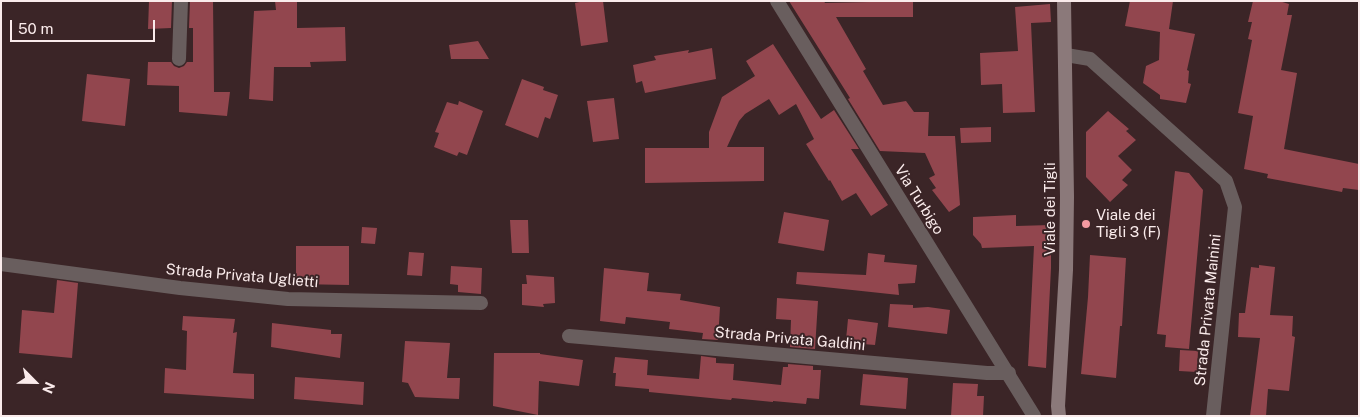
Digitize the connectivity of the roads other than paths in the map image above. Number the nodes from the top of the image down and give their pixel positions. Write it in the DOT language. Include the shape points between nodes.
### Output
graph roads {
  1 [pos="181,1"];
  2 [pos="777,1"];
  3 [pos="1064,1"];
  4 [pos="1066,55"];
  5 [pos="179,59"];
  6 [pos="1,264"];
  7 [pos="481,303"];
  8 [pos="569,336"];
  9 [pos="1009,373"];
  10 [pos="1034,416"];
  11 [pos="1060,416"];
  12 [pos="1213,416"];
  1 -- 5 [label="street"];
  2 -- 9 [label="street, Via Turbigo"];
  3 -- 4 [label="main road, Viale dei Tigli"];
  4 -- 11 [label="main road, Viale dei Tigli" via="1066,270"];
  4 -- 12 [label="street, Strada Privata Mainini" via="1090,59 1226,181 1235,207"];
  6 -- 7 [label="street, Strada Privata Uglietti" via="288,299"];
  8 -- 9 [label="street, Strada Privata Galdini" via="987,374"];
  9 -- 10 [label="street, Via Turbigo"];
}
